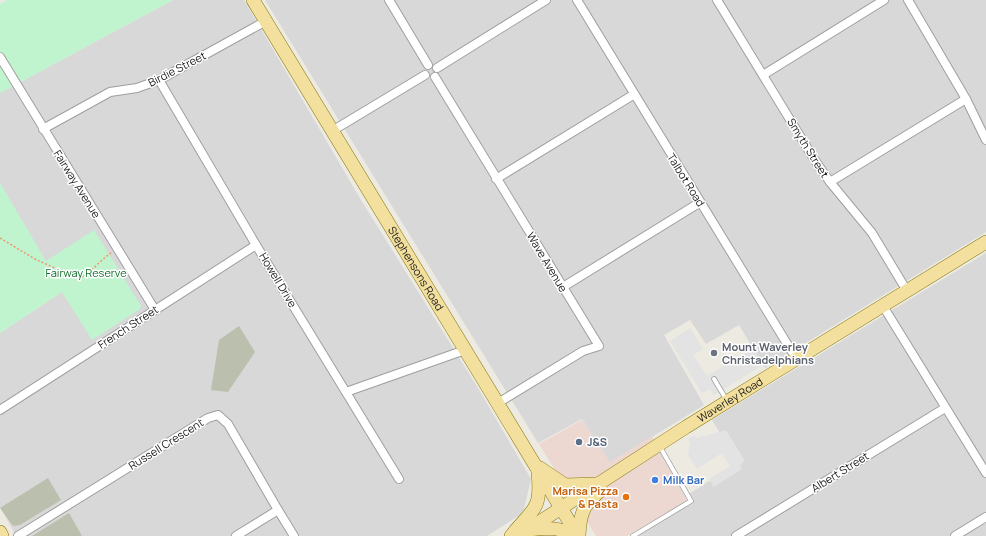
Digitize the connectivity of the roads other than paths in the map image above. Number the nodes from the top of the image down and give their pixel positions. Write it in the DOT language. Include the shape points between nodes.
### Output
graph roads {
  1 [pos="253,0"];
  2 [pos="389,0"];
  3 [pos="546,0"];
  4 [pos="577,0"];
  5 [pos="717,0"];
  6 [pos="884,0"];
  7 [pos="908,0"];
  8 [pos="266,21"];
  9 [pos="0,57"];
  10 [pos="428,65"];
  11 [pos="437,68"];
  12 [pos="426,75"];
  13 [pos="763,75"];
  14 [pos="435,77"];
  15 [pos="159,80"];
  16 [pos="633,95"];
  17 [pos="966,99"];
  18 [pos="43,129"];
  19 [pos="332,131"];
  20 [pos="986,140"];
  21 [pos="496,179"];
  22 [pos="830,182"];
  23 [pos="699,203"];
  24 [pos="986,242"];
  25 [pos="256,244"];
  26 [pos="563,287"];
  27 [pos="906,292"];
  28 [pos="883,306"];
  29 [pos="155,310"];
  30 [pos="465,350"];
  31 [pos="797,360"];
  32 [pos="714,379"];
  33 [pos="346,392"];
  34 [pos="727,402"];
  35 [pos="498,403"];
  36 [pos="945,408"];
  37 [pos="0,410"];
  38 [pos="659,445"];
  39 [pos="537,466"];
  40 [pos="986,472"];
  41 [pos="617,473"];
  42 [pos="399,479"];
  43 [pos="598,484"];
  44 [pos="561,507"];
  45 [pos="278,510"];
  46 [pos="986,517"];
  47 [pos="0,532"];
  48 [pos="522,533"];
  49 [pos="2,536"];
  50 [pos="18,536"];
  51 [pos="236,536"];
  52 [pos="294,536"];
  53 [pos="510,536"];
  54 [pos="578,536"];
  55 [pos="633,536"];
  56 [pos="736,536"];
  57 [pos="955,536"];
  1 -- 8 [label="main road, Stephensons Road"];
  2 -- 10 [label="street"];
  3 -- 11 [label="street"];
  4 -- 16 [label="street, Talbot Road"];
  5 -- 13 [label="street, Smyth Street"];
  6 -- 13 [label="street"];
  7 -- 17 [label="street"];
  8 -- 15 [label="street, Birdie Street"];
  8 -- 19 [label="main road, Stephensons Road"];
  9 -- 18 [label="street, Fairway Avenue"];
  10 -- 11 [label="street"];
  10 -- 12 [label="street"];
  11 -- 14 [label="street"];
  12 -- 14 [label="street" via="430,78"];
  12 -- 19 [label="street"];
  13 -- 22 [label="street, Smyth Street"];
  14 -- 21 [label="street, Wave Avenue"];
  15 -- 18 [label="street, Birdie Street" via="137,88 110,92"];
  15 -- 25 [label="street, Howell Drive"];
  16 -- 21 [label="street"];
  16 -- 23 [label="street, Talbot Road"];
  17 -- 20 [label="street"];
  17 -- 22 [label="street"];
  18 -- 29 [label="street, Fairway Avenue"];
  19 -- 30 [label="main road, Stephensons Road"];
  21 -- 26 [label="street, Wave Avenue"];
  22 -- 27 [label="street, Smyth Street" via="872,234"];
  23 -- 26 [label="street"];
  23 -- 31 [label="street, Talbot Road"];
  24 -- 27 [label="main road, Waverley Road"];
  25 -- 29 [label="street, French Street"];
  25 -- 33 [label="street, Howell Drive"];
  26 -- 35 [label="street, Wave Avenue" via="599,346 583,351"];
  27 -- 28 [label="main road, Waverley Road"];
  28 -- 31 [label="main road, Waverley Road"];
  28 -- 36 [label="street"];
  29 -- 37 [label="street, French Street"];
  30 -- 33 [label="street"];
  30 -- 35 [label="main road, Stephensons Road"];
  31 -- 34 [label="main road, Waverley Road"];
  32 -- 34 [label="lane"];
  33 -- 42 [label="street, Howell Drive"];
  34 -- 38 [label="main road, Waverley Road"];
  35 -- 39 [label="main road, Stephensons Road"];
  36 -- 40 [label="street"];
  36 -- 56 [label="street, Albert Street"];
  38 -- 41 [label="main road, Waverley Road"];
  38 -- 55 [label="lane" via="691,501"];
  39 -- 43 [label="main road" via="565,485"];
  39 -- 44 [label="main road, Stephensons Road"];
  39 -- 53 [label="main road" via="539,499 534,510"];
  41 -- 43 [label="main road, Waverley Road"];
  41 -- 54 [label="main road" via="589,499 580,522"];
  43 -- 44 [label="main road, Waverley Road"];
  44 -- 48 [label="main road, Waverley Road"];
  44 -- 54 [label="main road, Stephensons Road"];
  45 -- 50 [label="street, Russell Crescent" via="228,424 218,415 208,418"];
  45 -- 51 [label="street"];
  45 -- 52 [label="street"];
  46 -- 57 [label="street"];
  47 -- 49 [label="main road"];
  48 -- 54 [label="main road" via="546,528 564,530"];
}
